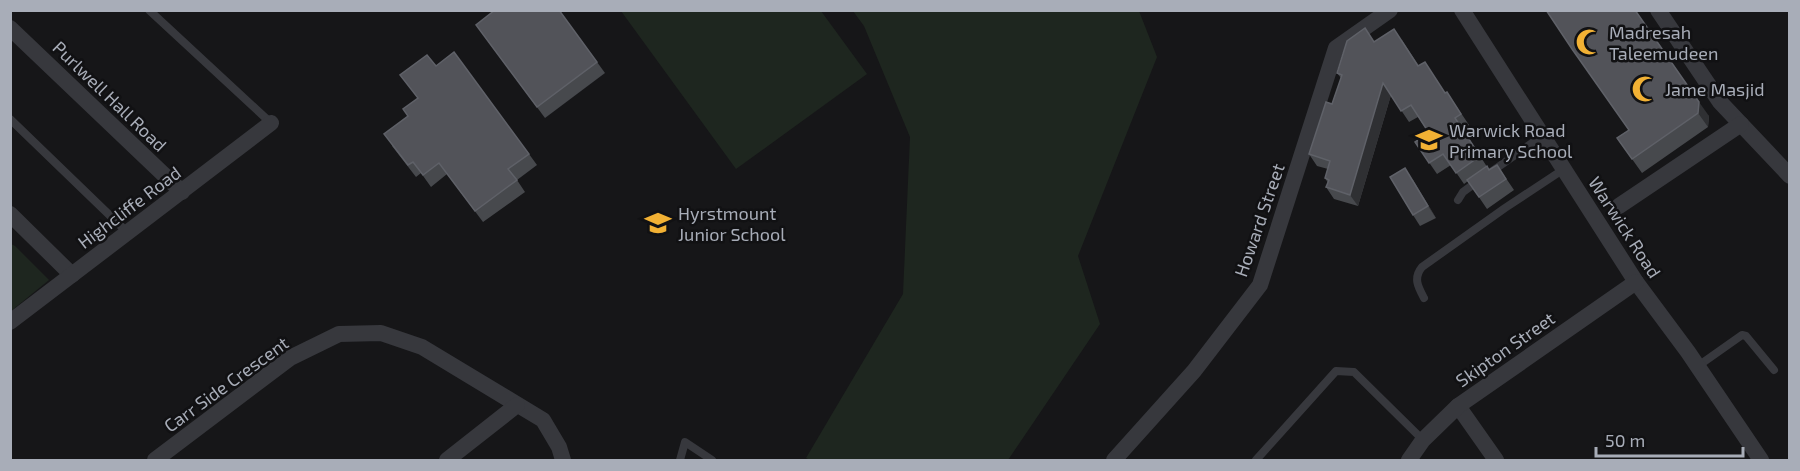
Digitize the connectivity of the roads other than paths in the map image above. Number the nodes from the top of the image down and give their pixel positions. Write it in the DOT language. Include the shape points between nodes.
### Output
graph roads {
  1 [pos="150,10"];
  2 [pos="1390,10"];
  3 [pos="1462,10"];
  4 [pos="1658,10"];
  5 [pos="14,40"];
  6 [pos="10,118"];
  7 [pos="271,123"];
  8 [pos="1741,124"];
  9 [pos="1542,136"];
  10 [pos="1564,169"];
  11 [pos="1790,176"];
  12 [pos="182,192"];
  13 [pos="1458,200"];
  14 [pos="1619,206"];
  15 [pos="10,214"];
  16 [pos="127,232"];
  17 [pos="72,274"];
  18 [pos="1636,282"];
  19 [pos="1424,298"];
  20 [pos="10,322"];
  21 [pos="1698,366"];
  22 [pos="1774,370"];
  23 [pos="517,405"];
  24 [pos="1458,406"];
  25 [pos="1423,440"];
  26 [pos="155,460"];
  27 [pos="447,460"];
  28 [pos="563,460"];
  29 [pos="680,460"];
  30 [pos="712,460"];
  31 [pos="1114,460"];
  32 [pos="1257,460"];
  33 [pos="1409,460"];
  34 [pos="1496,460"];
  35 [pos="1761,460"];
  1 -- 7 [label="lane"];
  2 -- 31 [label="street, Howard Street" via="1336,48 1260,285 1194,371"];
  3 -- 9 [label="street, Warwick Road"];
  4 -- 8 [label="street" via="1720,102"];
  5 -- 12 [label="street, Purlwell Hall Road"];
  6 -- 16 [label="lane"];
  7 -- 12 [label="street, Highcliffe Road"];
  8 -- 11 [label="street"];
  8 -- 14 [label="street"];
  9 -- 10 [label="street, Warwick Road"];
  9 -- 13 [label="lane"];
  10 -- 18 [label="street, Warwick Road"];
  10 -- 19 [label="lane" via="1422,267 1416,281"];
  12 -- 16 [label="street, Highcliffe Road"];
  15 -- 17 [label="street"];
  16 -- 17 [label="street, Highcliffe Road"];
  17 -- 20 [label="street, Highcliffe Road"];
  18 -- 21 [label="street, Warwick Road"];
  18 -- 24 [label="street, Skipton Street"];
  21 -- 22 [label="lane" via="1742,335"];
  21 -- 35 [label="street, Warwick Road"];
  23 -- 26 [label="street, Carr Side Crescent" via="422,347 381,333 339,334 290,358"];
  23 -- 27 [label="street"];
  23 -- 28 [label="street, Carr Side Crescent" via="543,420"];
  24 -- 25 [label="street, Skipton Street"];
  24 -- 34 [label="street"];
  25 -- 32 [label="lane" via="1354,372 1336,371"];
  25 -- 33 [label="street, Skipton Street"];
  29 -- 30 [label="lane" via="685,442"];
}
